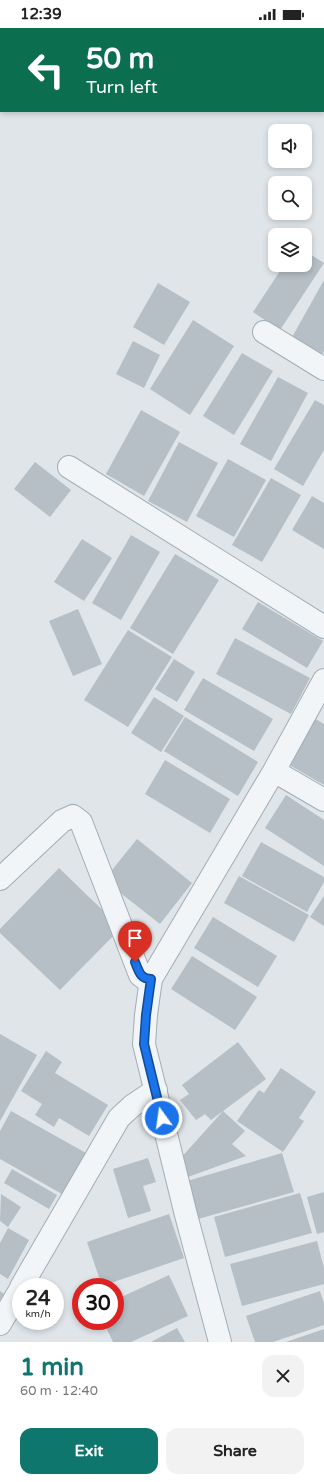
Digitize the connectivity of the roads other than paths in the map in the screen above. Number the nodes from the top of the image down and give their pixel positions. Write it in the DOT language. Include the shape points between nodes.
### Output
graph roads {
  1 [pos="264,332"];
  2 [pos="324,369"];
  3 [pos="69,467"];
  4 [pos="324,627"];
  5 [pos="324,680"];
  6 [pos="274,772"];
  7 [pos="324,800"];
  8 [pos="0,879"];
  9 [pos="151,979"];
  10 [pos="156,1090"];
  11 [pos="26,1278"];
  12 [pos="12,1303"];
  13 [pos="0,1324"];
  14 [pos="220,1342"];
  1 -- 2 [label="street"];
  3 -- 4 [label="street"];
  5 -- 6 [label="street"];
  6 -- 7 [label="street"];
  6 -- 9 [label="street"];
  8 -- 9 [label="street" via="62,821 73,816 81,822 140,975 145,979"];
  9 -- 10 [label="street" via="144,1044"];
  10 -- 11 [label="street" via="119,1118"];
  10 -- 14 [label="street"];
  12 -- 13 [label="street"];
}
